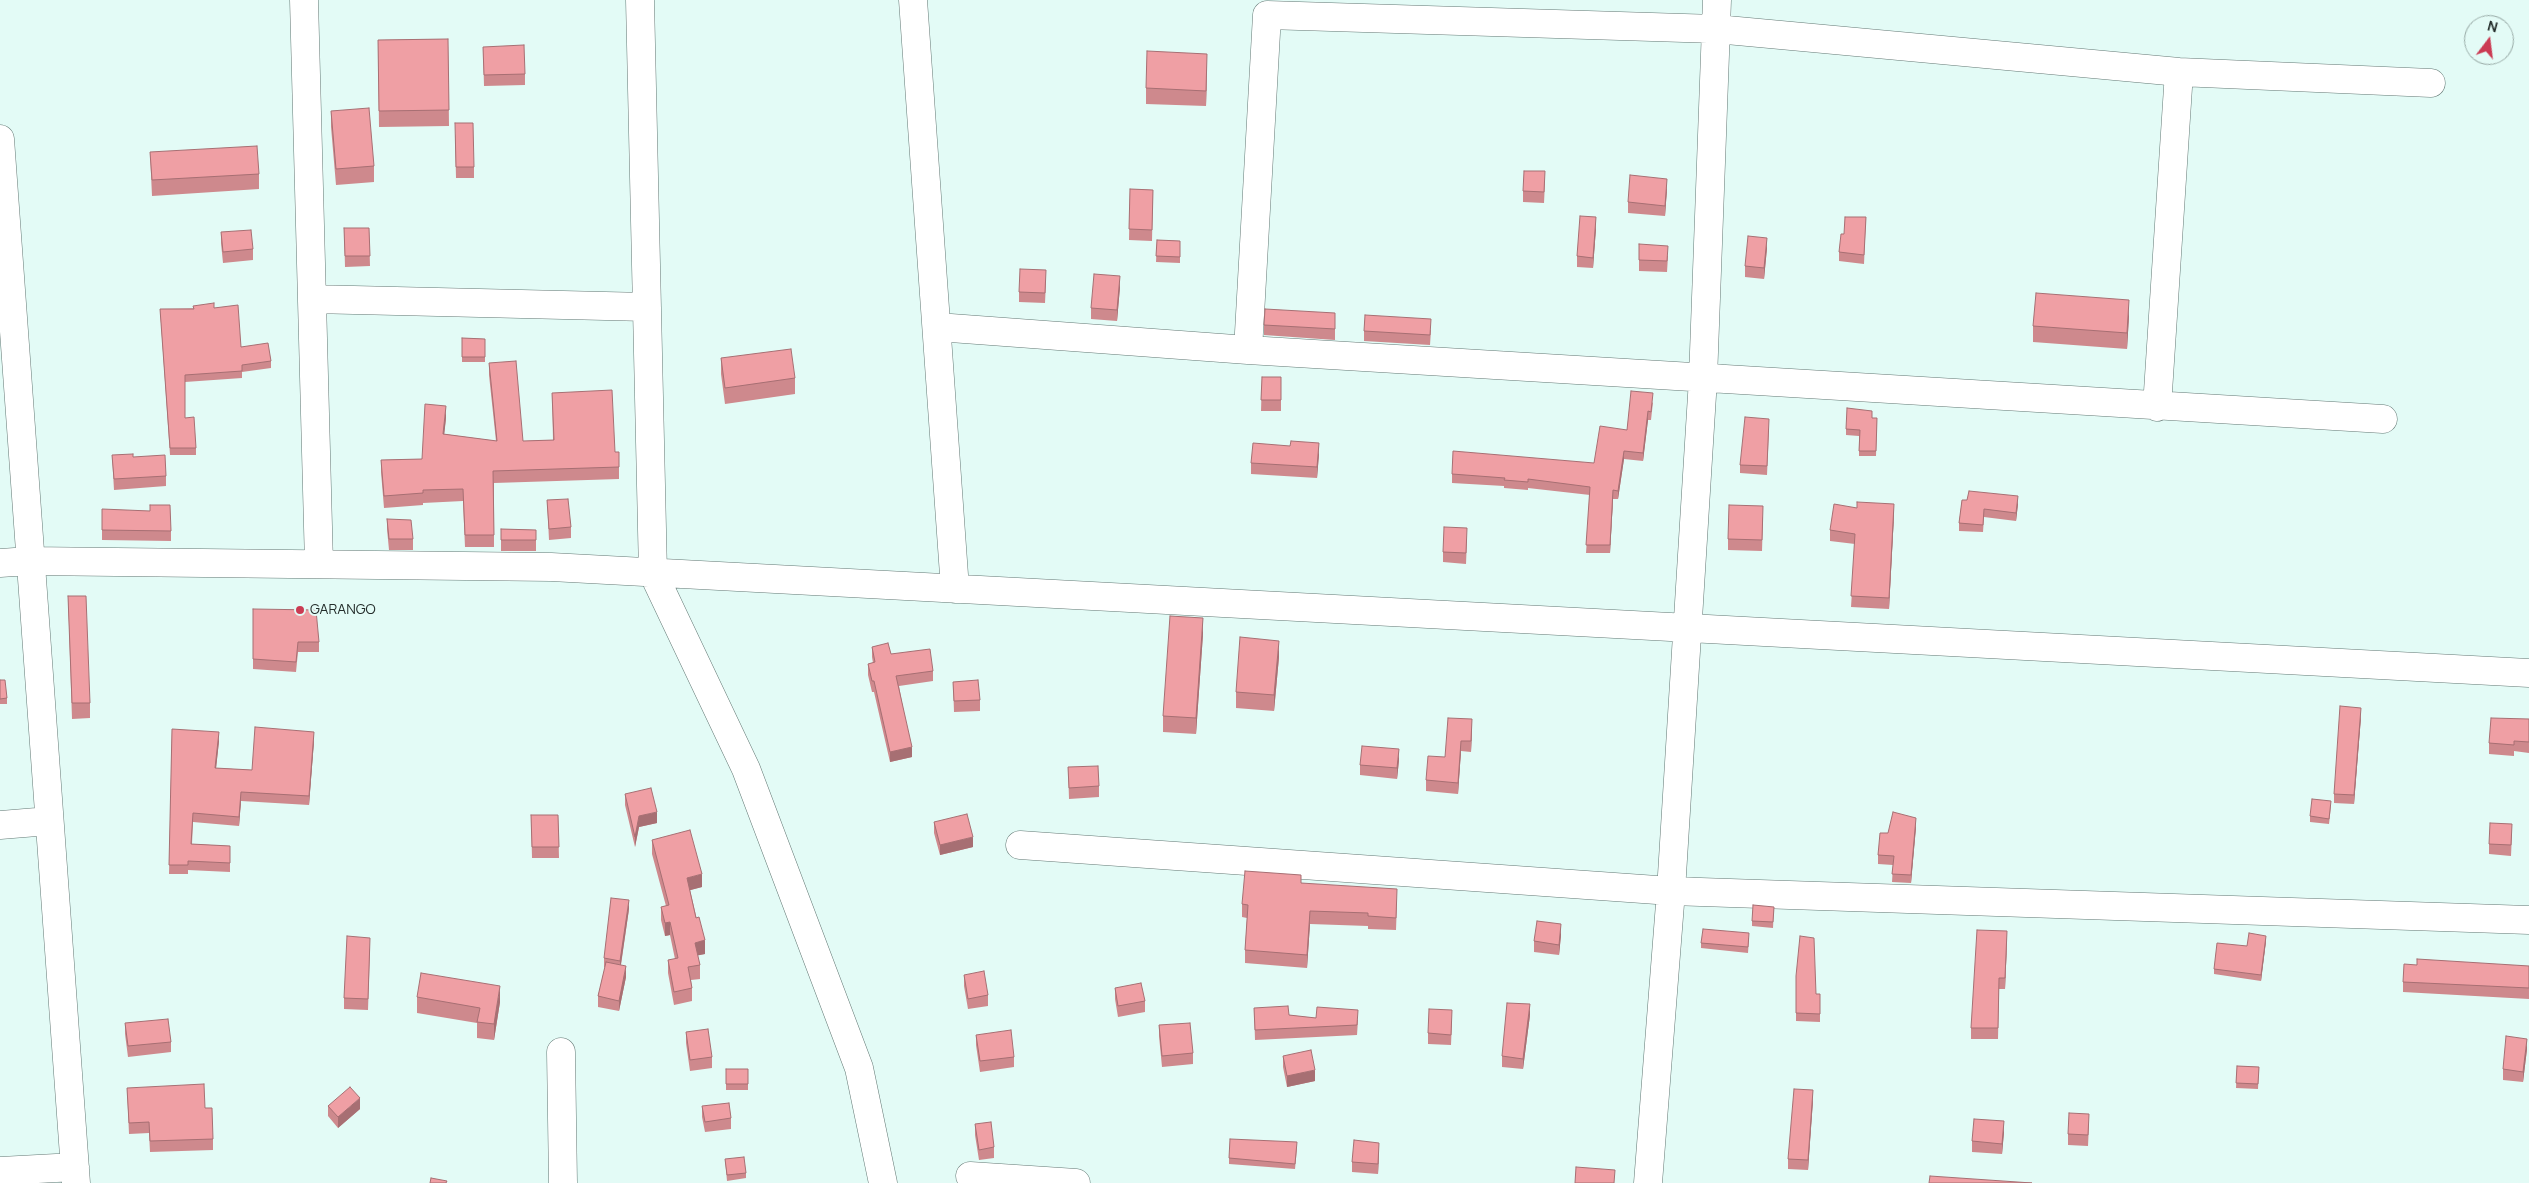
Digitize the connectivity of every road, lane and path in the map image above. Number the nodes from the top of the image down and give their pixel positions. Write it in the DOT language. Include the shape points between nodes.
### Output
graph roads {
  1 [pos="304,0"];
  2 [pos="640,0"];
  3 [pos="914,0"];
  4 [pos="1717,0"];
  5 [pos="1716,29"];
  6 [pos="2178,72"];
  7 [pos="2432,83"];
  8 [pos="0,139"];
  9 [pos="312,299"];
  10 [pos="647,307"];
  11 [pos="6,313"];
  12 [pos="937,327"];
  13 [pos="1248,350"];
  14 [pos="1703,379"];
  15 [pos="2157,407"];
  16 [pos="2383,419"];
  17 [pos="29,561"];
  18 [pos="0,563"];
  19 [pos="319,564"];
  20 [pos="653,573"];
  21 [pos="955,589"];
  22 [pos="1688,629"];
  23 [pos="2529,673"];
  24 [pos="49,821"];
  25 [pos="0,825"];
  26 [pos="1020,845"];
  27 [pos="1671,891"];
  28 [pos="2529,920"];
  29 [pos="561,1052"];
  30 [pos="0,1171"];
  31 [pos="76,1175"];
  32 [pos="970,1176"];
  33 [pos="563,1183"];
  34 [pos="883,1183"];
  35 [pos="1076,1183"];
  36 [pos="1648,1183"];
  1 -- 9 [label="street"];
  2 -- 10 [label="street"];
  3 -- 12 [label="street"];
  4 -- 5 [label="street"];
  5 -- 6 [label="street"];
  5 -- 13 [label="street" via="1267,14"];
  5 -- 14 [label="street"];
  6 -- 7 [label="street"];
  6 -- 15 [label="street"];
  8 -- 11 [label="street"];
  9 -- 10 [label="street"];
  9 -- 19 [label="street"];
  10 -- 20 [label="street"];
  11 -- 17 [label="street"];
  12 -- 13 [label="street"];
  12 -- 21 [label="street"];
  13 -- 14 [label="street"];
  14 -- 15 [label="street"];
  14 -- 22 [label="street"];
  15 -- 16 [label="street"];
  17 -- 18 [label="street"];
  17 -- 19 [label="street"];
  17 -- 24 [label="street"];
  19 -- 20 [label="street" via="551,567"];
  20 -- 21 [label="street"];
  20 -- 34 [label="street" via="746,769 859,1068"];
  21 -- 22 [label="street"];
  22 -- 23 [label="street"];
  22 -- 27 [label="street"];
  24 -- 25 [label="street"];
  24 -- 31 [label="street"];
  26 -- 27 [label="street"];
  27 -- 28 [label="street"];
  27 -- 36 [label="street"];
  29 -- 33 [label="street"];
  30 -- 31 [label="street"];
  32 -- 35 [label="street"];
}
